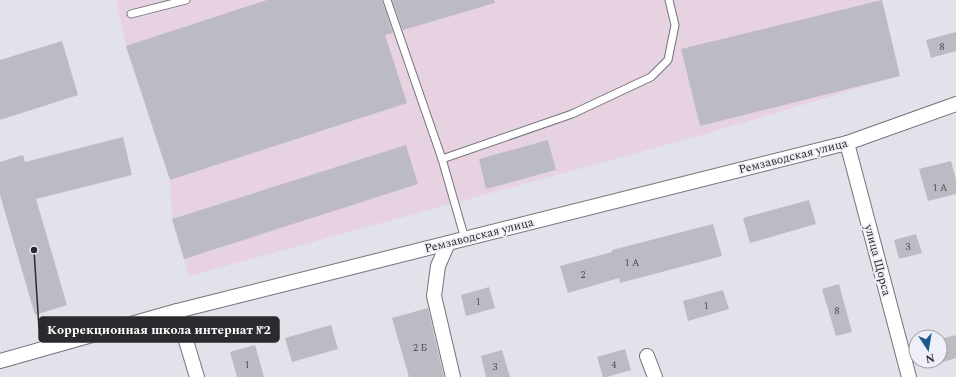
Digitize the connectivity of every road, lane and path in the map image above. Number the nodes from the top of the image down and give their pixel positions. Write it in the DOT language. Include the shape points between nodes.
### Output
graph roads {
  1 [pos="186,0"];
  2 [pos="387,0"];
  3 [pos="669,0"];
  4 [pos="131,14"];
  5 [pos="956,104"];
  6 [pos="847,142"];
  7 [pos="442,160"];
  8 [pos="465,239"];
  9 [pos="448,243"];
  10 [pos="177,312"];
  11 [pos="647,356"];
  12 [pos="0,361"];
  13 [pos="197,377"];
  14 [pos="453,377"];
  15 [pos="655,377"];
  16 [pos="909,377"];
  1 -- 4 [label="lane"];
  2 -- 7 [label="lane"];
  3 -- 7 [label="lane" via="675,25 668,60 651,77 572,114"];
  5 -- 6 [label="street, Ремзаводская улица"];
  6 -- 8 [label="street, Ремзаводская улица"];
  6 -- 16 [label="street, улица Щорса"];
  7 -- 8 [label="lane"];
  8 -- 9 [label="street, Ремзаводская улица"];
  9 -- 10 [label="street, Ремзаводская улица"];
  9 -- 14 [label="street" via="438,266 434,296"];
  10 -- 12 [label="street, Ремзаводская улица"];
  10 -- 13 [label="street"];
  11 -- 15 [label="street"];
}
